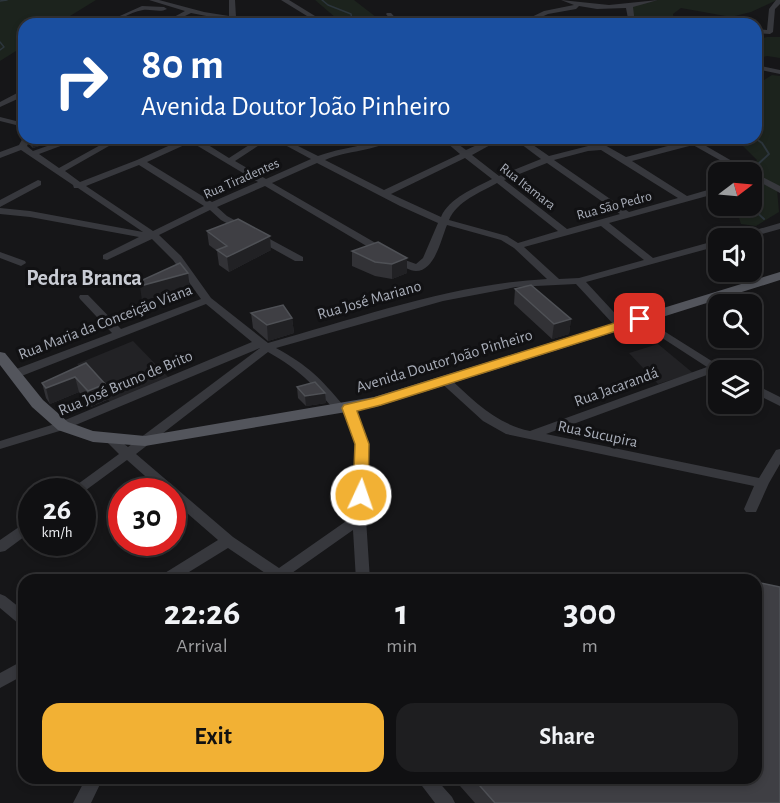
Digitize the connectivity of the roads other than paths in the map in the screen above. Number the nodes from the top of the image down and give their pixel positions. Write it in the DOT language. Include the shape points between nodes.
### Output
graph roads {
  1 [pos="232,0"];
  2 [pos="284,0"];
  3 [pos="564,0"];
  4 [pos="655,0"];
  5 [pos="780,0"];
  6 [pos="154,1"];
  7 [pos="629,5"];
  8 [pos="586,7"];
  9 [pos="190,11"];
  10 [pos="389,14"];
  11 [pos="120,18"];
  12 [pos="176,18"];
  13 [pos="228,18"];
  14 [pos="233,18"];
  15 [pos="315,18"];
  16 [pos="393,18"];
  17 [pos="533,18"];
  18 [pos="631,18"];
  19 [pos="762,32"];
  20 [pos="762,68"];
  21 [pos="780,72"];
  22 [pos="18,96"];
  23 [pos="0,105"];
  24 [pos="0,119"];
  25 [pos="18,124"];
  26 [pos="20,144"];
  27 [pos="25,144"];
  28 [pos="74,144"];
  29 [pos="100,144"];
  30 [pos="179,144"];
  31 [pos="203,144"];
  32 [pos="256,144"];
  33 [pos="287,144"];
  34 [pos="374,144"];
  35 [pos="454,144"];
  36 [pos="486,144"];
  37 [pos="525,144"];
  38 [pos="686,144"];
  39 [pos="697,144"];
  40 [pos="465,153"];
  41 [pos="32,154"];
  42 [pos="0,155"];
  43 [pos="66,155"];
  44 [pos="546,159"];
  45 [pos="231,160"];
  46 [pos="316,160"];
  47 [pos="626,160"];
  48 [pos="140,162"];
  49 [pos="729,162"];
  50 [pos="57,172"];
  51 [pos="498,181"];
  52 [pos="762,181"];
  53 [pos="265,182"];
  54 [pos="38,183"];
  55 [pos="77,186"];
  56 [pos="777,189"];
  57 [pos="708,193"];
  58 [pos="383,194"];
  59 [pos="780,197"];
  60 [pos="686,199"];
  61 [pos="2,200"];
  62 [pos="211,206"];
  63 [pos="0,211"];
  64 [pos="627,215"];
  65 [pos="443,221"];
  66 [pos="602,222"];
  67 [pos="780,226"];
  68 [pos="565,232"];
  69 [pos="762,232"];
  70 [pos="150,235"];
  71 [pos="517,246"];
  72 [pos="708,246"];
  73 [pos="0,255"];
  74 [pos="106,257"];
  75 [pos="299,259"];
  76 [pos="652,262"];
  77 [pos="21,263"];
  78 [pos="780,276"];
  79 [pos="579,281"];
  80 [pos="556,282"];
  81 [pos="84,297"];
  82 [pos="207,300"];
  83 [pos="640,319"];
  84 [pos="619,324"];
  85 [pos="119,334"];
  86 [pos="264,345"];
  87 [pos="242,351"];
  88 [pos="0,356"];
  89 [pos="253,359"];
  90 [pos="708,363"];
  91 [pos="708,372"];
  92 [pos="15,374"];
  93 [pos="444,380"];
  94 [pos="780,387"];
  95 [pos="775,399"];
  96 [pos="344,409"];
  97 [pos="63,426"];
  98 [pos="528,435"];
  99 [pos="111,440"];
  100 [pos="145,441"];
  101 [pos="0,445"];
  102 [pos="127,453"];
  103 [pos="779,457"];
  104 [pos="93,478"];
  105 [pos="156,478"];
  106 [pos="762,483"];
  107 [pos="186,504"];
  108 [pos="752,509"];
  109 [pos="359,519"];
  110 [pos="18,534"];
  111 [pos="228,541"];
  112 [pos="0,547"];
  113 [pos="175,574"];
  114 [pos="271,574"];
  115 [pos="279,574"];
  116 [pos="363,574"];
  117 [pos="0,600"];
  118 [pos="18,615"];
  119 [pos="18,670"];
  120 [pos="0,681"];
  121 [pos="91,784"];
  122 [pos="429,784"];
  123 [pos="82,803"];
  124 [pos="446,803"];
  1 -- 14 [label="street"];
  2 -- 15 [label="street"];
  3 -- 8 [label="street"];
  4 -- 7 [label="street"];
  5 -- 19 [label="street" via="772,9 770,32"];
  6 -- 9 [label="street"];
  7 -- 8 [label="street"];
  7 -- 18 [label="street"];
  8 -- 17 [label="street" via="546,12"];
  9 -- 11 [label="street" via="144,8"];
  9 -- 12 [label="street"];
  9 -- 13 [label="street"];
  10 -- 16 [label="street"];
  20 -- 21 [label="street"];
  22 -- 23 [label="street"];
  24 -- 25 [label="street"];
  26 -- 42 [label="street"];
  27 -- 41 [label="street"];
  28 -- 43 [label="street"];
  29 -- 43 [label="street"];
  30 -- 48 [label="street"];
  31 -- 45 [label="street"];
  32 -- 45 [label="street"];
  33 -- 46 [label="street"];
  34 -- 46 [label="street, Rua Tiradentes"];
  35 -- 40 [label="street, Rua Itamara"];
  36 -- 40 [label="street"];
  37 -- 44 [label="street"];
  38 -- 47 [label="street"];
  39 -- 49 [label="street"];
  40 -- 51 [label="street, Rua Itamara"];
  40 -- 58 [label="street"];
  41 -- 43 [label="street"];
  41 -- 50 [label="street"];
  43 -- 50 [label="street"];
  44 -- 47 [label="street" via="599,146"];
  44 -- 51 [label="street"];
  44 -- 64 [label="street"];
  45 -- 53 [label="street"];
  46 -- 53 [label="street, Rua Tiradentes"];
  46 -- 58 [label="street"];
  47 -- 60 [label="street"];
  48 -- 55 [label="street"];
  48 -- 62 [label="street"];
  50 -- 55 [label="street"];
  51 -- 65 [label="street" via="458,202"];
  51 -- 68 [label="street, Rua Itamara"];
  52 -- 56 [label="street"];
  53 -- 62 [label="street, Rua Tiradentes"];
  53 -- 65 [label="street" via="411,267 418,268 428,259"];
  54 -- 61 [label="street"];
  55 -- 70 [label="street"];
  56 -- 59 [label="street"];
  57 -- 60 [label="street, Rua São Pedro"];
  58 -- 65 [label="street"];
  60 -- 64 [label="street, Rua São Pedro"];
  62 -- 70 [label="street, Rua Tiradentes"];
  62 -- 75 [label="street" via="225,218"];
  63 -- 70 [label="street"];
  64 -- 66 [label="street, Rua São Pedro"];
  65 -- 71 [label="street" via="498,236"];
  66 -- 68 [label="street, Rua São Pedro"];
  66 -- 76 [label="street"];
  67 -- 69 [label="street"];
  68 -- 71 [label="street, Rua São Pedro"];
  70 -- 74 [label="street, Rua Tiradentes"];
  70 -- 82 [label="street" via="177,258"];
  71 -- 80 [label="street"];
  72 -- 76 [label="street, Rua José Mariano"];
  73 -- 77 [label="street"];
  76 -- 79 [label="street, Rua José Mariano"];
  78 -- 83 [label="main road, Avenida Doutor João Pinheiro"];
  79 -- 80 [label="street, Rua José Mariano"];
  79 -- 84 [label="street"];
  80 -- 86 [label="street, Rua José Mariano" via="516,284 442,298"];
  81 -- 85 [label="street"];
  82 -- 85 [label="street, Rua Maria da Conceição Viana"];
  82 -- 86 [label="street"];
  83 -- 84 [label="main road, Avenida Doutor João Pinheiro"];
  83 -- 90 [label="street"];
  84 -- 93 [label="main road, Avenida Doutor João Pinheiro"];
  85 -- 92 [label="street, Rua Maria da Conceição Viana"];
  86 -- 87 [label="street, Rua José Bruno de Brito"];
  86 -- 89 [label="street, Rua José Mariano"];
  86 -- 96 [label="street" via="314,378"];
  87 -- 89 [label="street"];
  87 -- 97 [label="street, Rua José Bruno de Brito"];
  88 -- 92 [label="main road, Avenida Doutor João Pinheiro"];
  89 -- 100 [label="street, Rua José Mariano"];
  91 -- 98 [label="street, Rua Jacarandá"];
  92 -- 97 [label="main road, Avenida Doutor João Pinheiro"];
  93 -- 96 [label="main road, Avenida Doutor João Pinheiro"];
  93 -- 98 [label="street, Rua Sucupira" via="487,418 510,431"];
  94 -- 95 [label="street"];
  96 -- 100 [label="main road, Avenida Doutor João Pinheiro"];
  96 -- 109 [label="street" via="362,444"];
  97 -- 99 [label="main road, Avenida Doutor João Pinheiro"];
  97 -- 101 [label="street, Rua José Bruno de Brito"];
  98 -- 106 [label="street, Rua Sucupira"];
  99 -- 100 [label="main road, Avenida Doutor João Pinheiro"];
  99 -- 102 [label="street"];
  100 -- 102 [label="street, Rua José Mariano"];
  102 -- 104 [label="street, Rua José Mariano"];
  102 -- 105 [label="street"];
  103 -- 106 [label="street"];
  106 -- 108 [label="street"];
  107 -- 111 [label="street"];
  109 -- 115 [label="street"];
  109 -- 116 [label="street"];
  110 -- 112 [label="street"];
  111 -- 113 [label="street"];
  111 -- 114 [label="street"];
  117 -- 118 [label="street"];
  119 -- 120 [label="street"];
  121 -- 123 [label="street"];
  122 -- 124 [label="street"];
}
